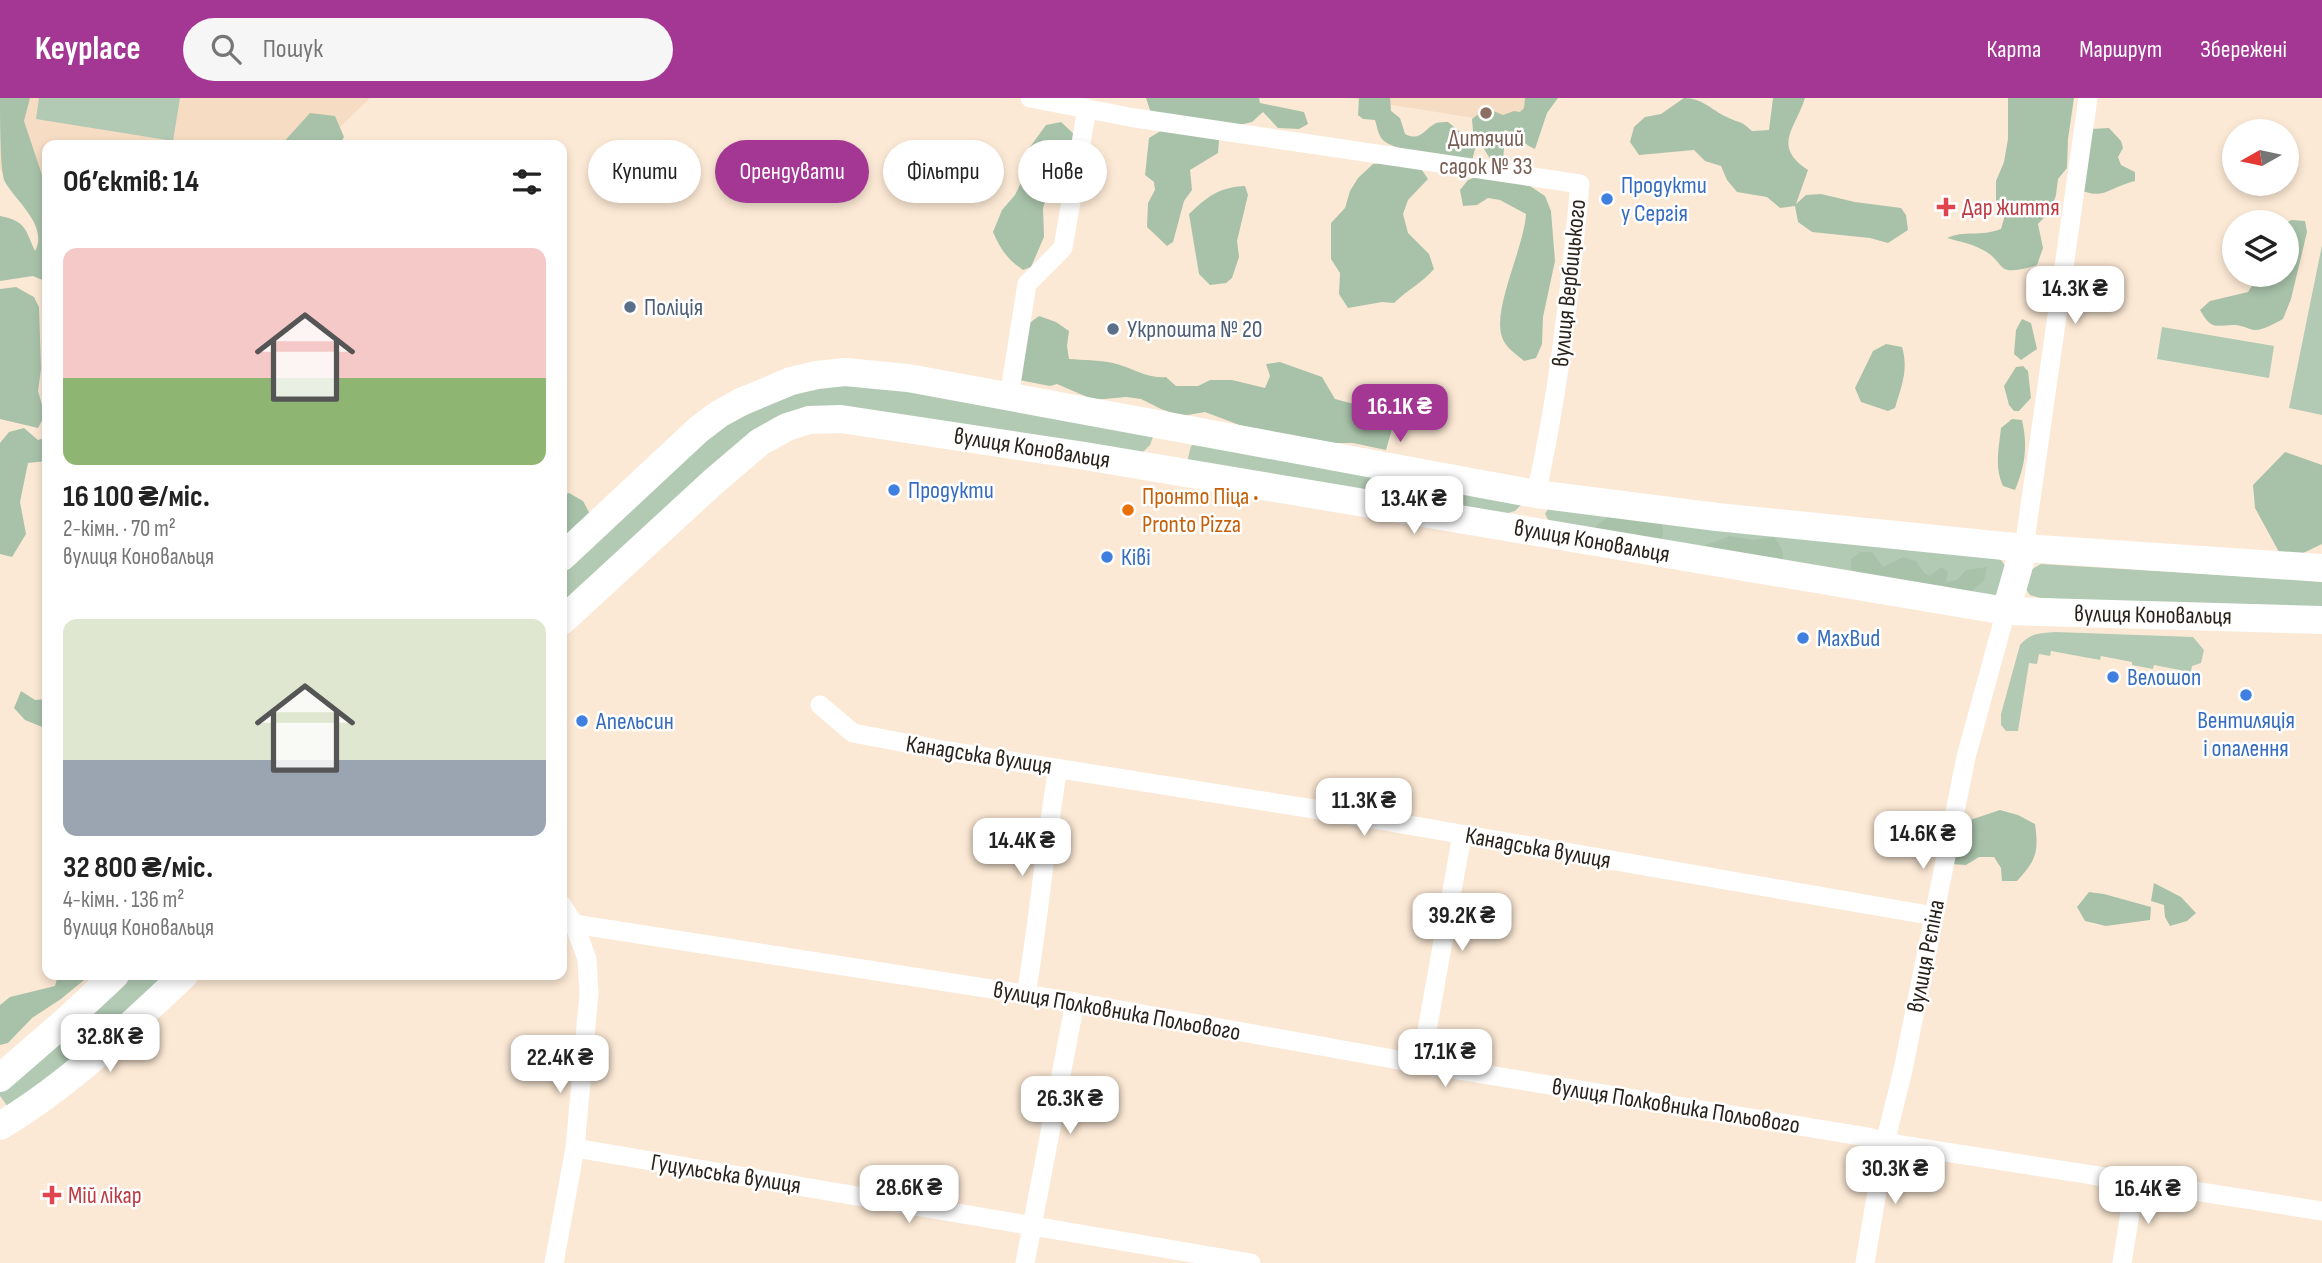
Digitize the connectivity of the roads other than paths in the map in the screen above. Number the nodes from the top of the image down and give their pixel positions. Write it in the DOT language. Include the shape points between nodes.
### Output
graph roads {
  1 [pos="1030,98"];
  2 [pos="2088,98"];
  3 [pos="1087,108"];
  4 [pos="1009,397"];
  5 [pos="1536,495"];
  6 [pos="1526,530"];
  7 [pos="2024,548"];
  8 [pos="567,552"];
  9 [pos="2322,568"];
  10 [pos="2006,611"];
  11 [pos="567,616"];
  12 [pos="2322,620"];
  13 [pos="820,705"];
  14 [pos="1058,768"];
  15 [pos="1462,835"];
  16 [pos="567,913"];
  17 [pos="1934,916"];
  18 [pos="574,924"];
  19 [pos="110,980"];
  20 [pos="179,980"];
  21 [pos="1026,995"];
  22 [pos="1075,1002"];
  23 [pos="1421,1064"];
  24 [pos="0,1078"];
  25 [pos="0,1126"];
  26 [pos="1885,1143"];
  27 [pos="575,1148"];
  28 [pos="2135,1182"];
  29 [pos="2322,1211"];
  30 [pos="1032,1225"];
  31 [pos="554,1263"];
  32 [pos="1026,1263"];
  33 [pos="1251,1263"];
  34 [pos="1864,1263"];
  35 [pos="2122,1263"];
  1 -- 3 [label="street"];
  2 -- 7 [label="street"];
  3 -- 4 [label="street" via="1063,248 1027,285"];
  3 -- 5 [label="street, вулиця Вербицького" via="1580,184 1562,353"];
  4 -- 5 [label="main road, вулиця Коновальця"];
  4 -- 8 [label="main road, вулиця Коновальця" via="908,378 845,372 762,391 698,430"];
  5 -- 6 [label="main road"];
  5 -- 7 [label="main road, вулиця Коновальця"];
  6 -- 10 [label="main road, вулиця Коновальця"];
  6 -- 11 [label="main road, вулиця Коновальця" via="853,420 809,420 760,442"];
  7 -- 9 [label="main road, вулиця Коновальця"];
  7 -- 10 [label="main road"];
  10 -- 12 [label="main road, вулиця Коновальця"];
  10 -- 17 [label="street, вулиця Рєпіна" via="1966,757"];
  13 -- 14 [label="street, Канадська вулиця" via="853,733"];
  14 -- 15 [label="street, Канадська вулиця"];
  14 -- 21 [label="street"];
  15 -- 17 [label="street, Канадська вулиця"];
  15 -- 23 [label="street"];
  16 -- 18 [label="street"];
  17 -- 26 [label="street, вулиця Рєпіна"];
  18 -- 21 [label="street, вулиця Полковника Польового"];
  18 -- 27 [label="street" via="587,959 589,994"];
  19 -- 24 [label="main road"];
  20 -- 25 [label="main road" via="31,1107"];
  21 -- 22 [label="street, вулиця Полковника Польового"];
  22 -- 23 [label="street, вулиця Полковника Польового"];
  22 -- 30 [label="street"];
  23 -- 26 [label="street, вулиця Полковника Польового"];
  26 -- 28 [label="street, вулиця Полковника Польового"];
  26 -- 34 [label="street, вулиця Рєпіна"];
  27 -- 30 [label="street, Гуцульська вулиця"];
  27 -- 31 [label="street"];
  28 -- 29 [label="street, вулиця Полковника Польового"];
  28 -- 35 [label="street"];
  30 -- 32 [label="street"];
  30 -- 33 [label="street, Гуцульська вулиця"];
}
